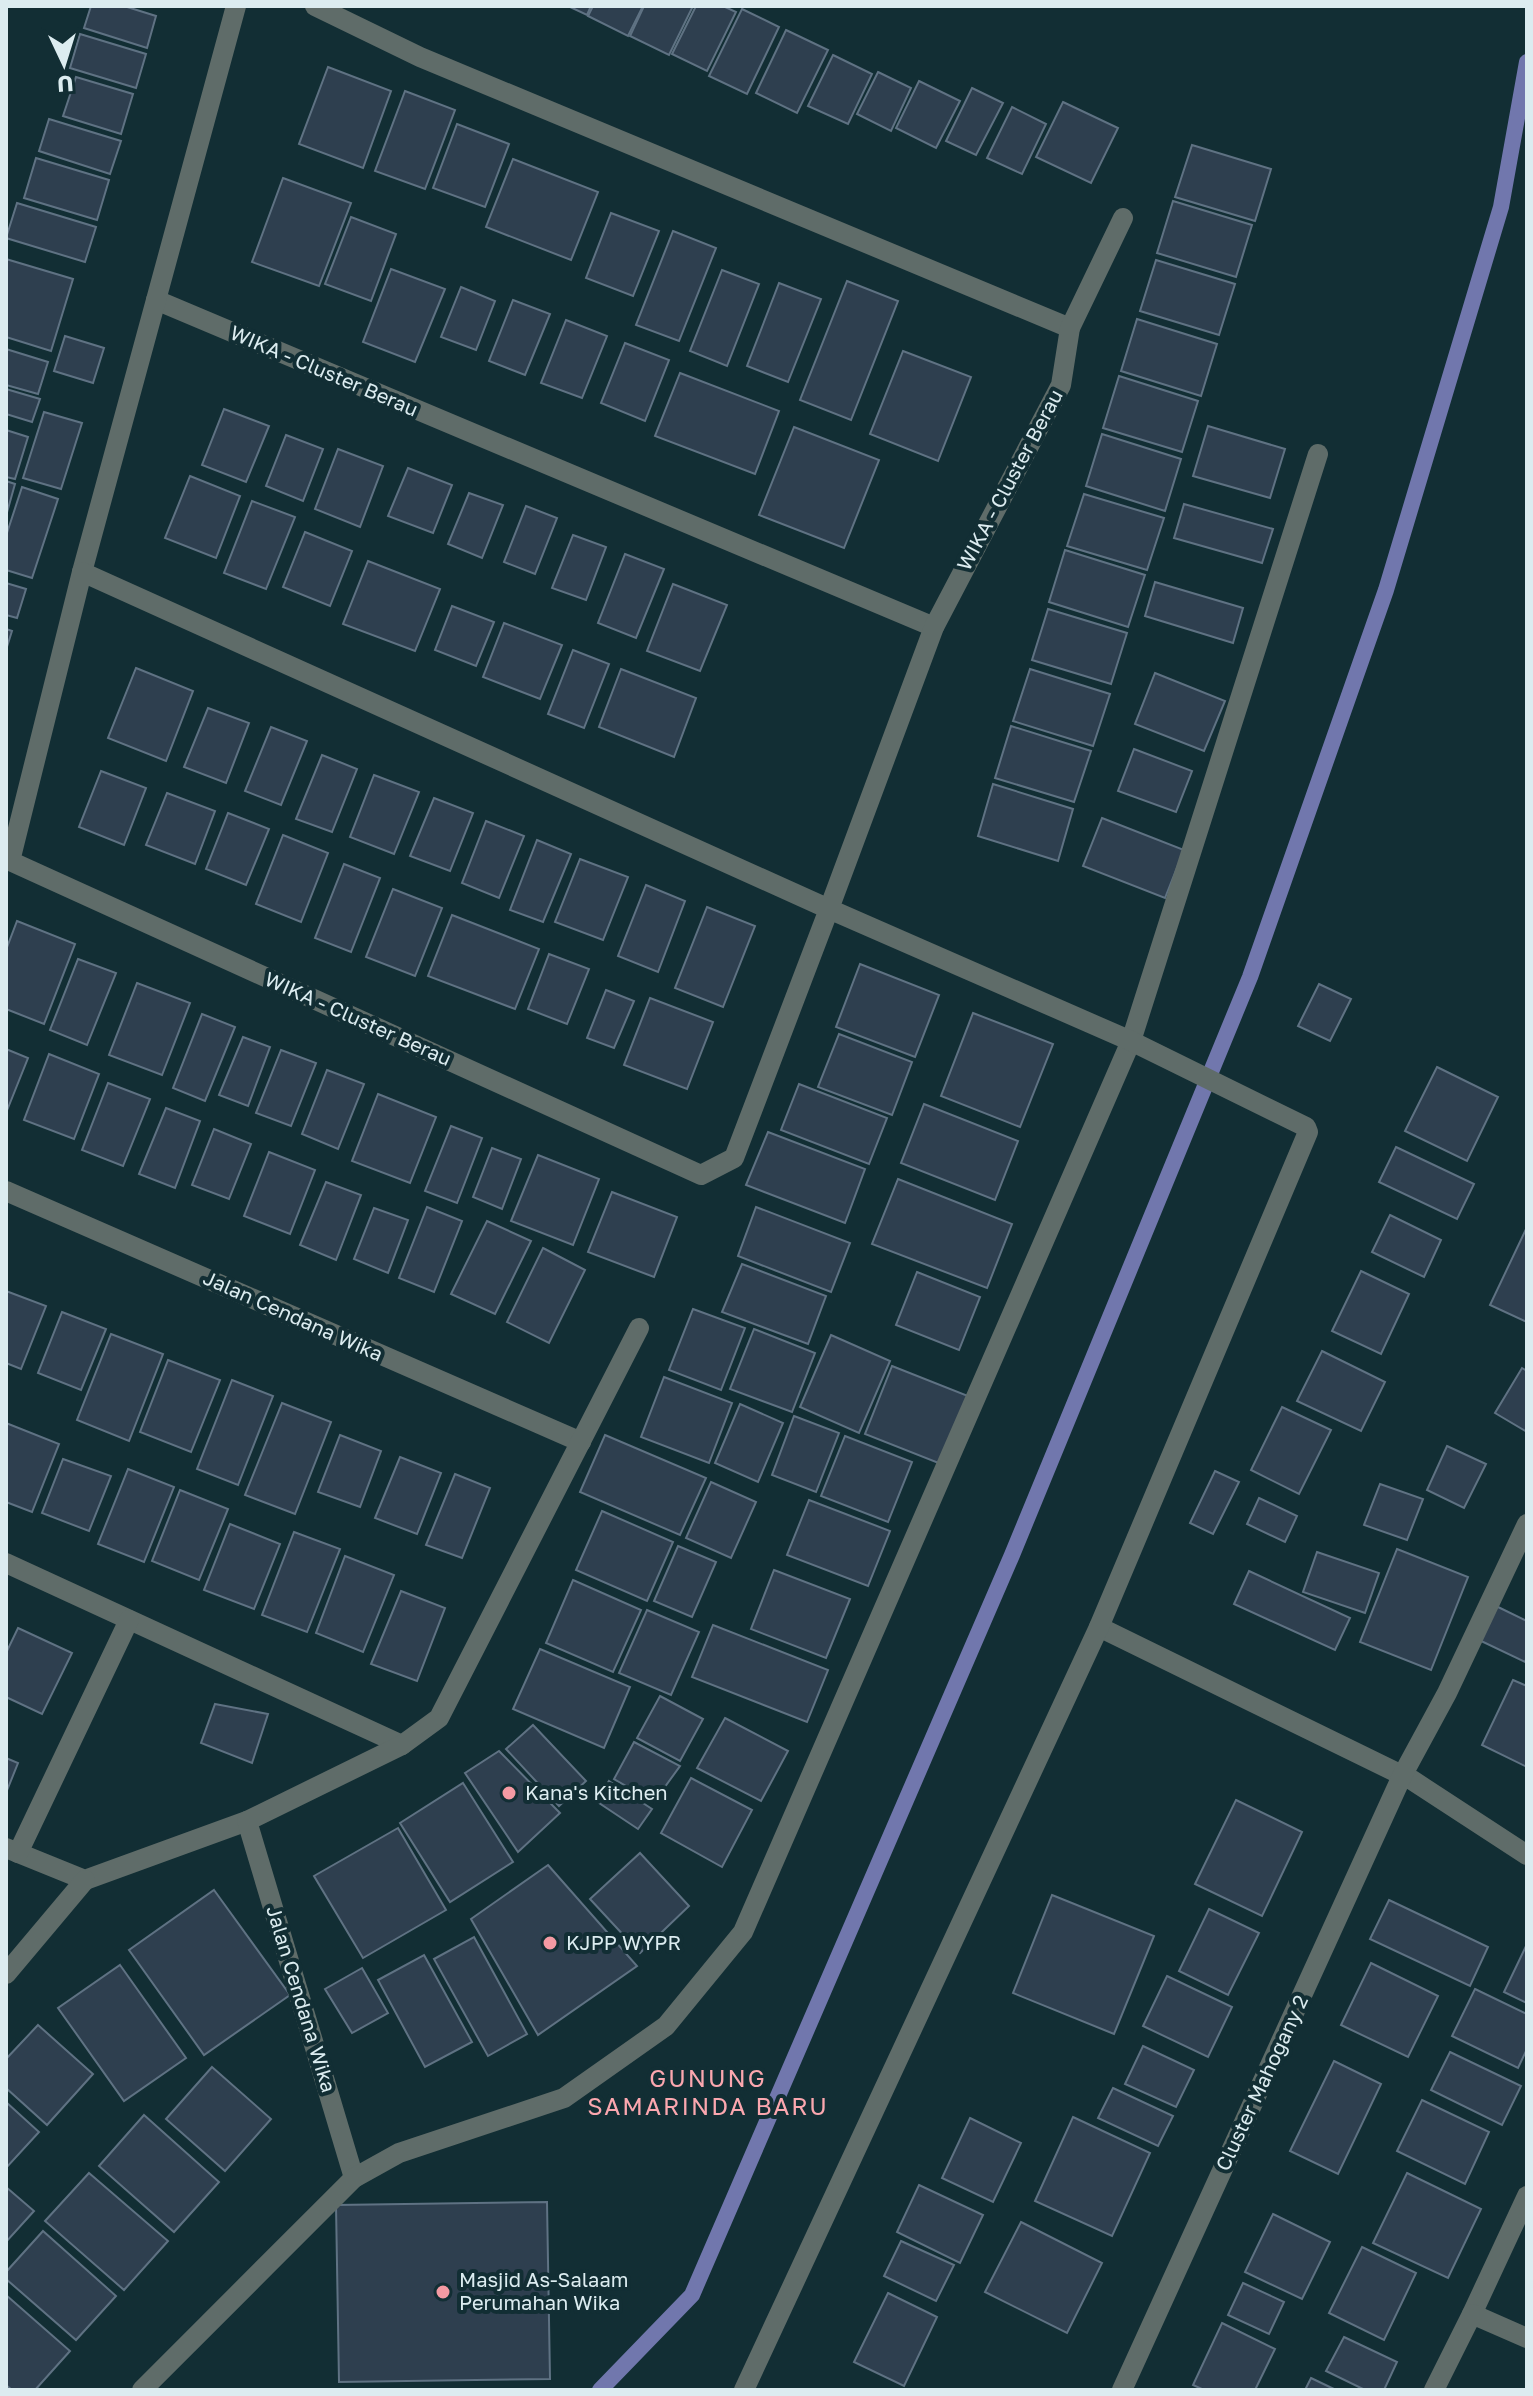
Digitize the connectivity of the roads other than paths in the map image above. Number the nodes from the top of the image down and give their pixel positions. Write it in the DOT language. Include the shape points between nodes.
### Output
graph roads {
  1 [pos="236,6"];
  2 [pos="315,6"];
  3 [pos="1123,218"];
  4 [pos="156,300"];
  5 [pos="1070,328"];
  6 [pos="1318,454"];
  7 [pos="82,572"];
  8 [pos="934,627"];
  9 [pos="829,909"];
  10 [pos="1138,1044"];
  11 [pos="6,1191"];
  12 [pos="639,1328"];
  13 [pos="581,1442"];
  14 [pos="1527,1524"];
  15 [pos="6,1563"];
  16 [pos="129,1620"];
  17 [pos="1099,1627"];
  18 [pos="402,1745"];
  19 [pos="1402,1776"];
  20 [pos="247,1821"];
  21 [pos="12,1850"];
  22 [pos="1527,1855"];
  23 [pos="85,1880"];
  24 [pos="6,1974"];
  25 [pos="354,2178"];
  26 [pos="1524,2207"];
  27 [pos="1472,2314"];
  28 [pos="1527,2338"];
  29 [pos="142,2390"];
  30 [pos="744,2390"];
  31 [pos="1122,2390"];
  32 [pos="1434,2390"];
  1 -- 4 [label="street, WIKA - Cluster Berau"];
  2 -- 5 [label="street" via="434,63"];
  3 -- 5 [label="street, WIKA - Cluster Berau"];
  4 -- 7 [label="street, WIKA - Cluster Berau"];
  4 -- 8 [label="street, WIKA - Cluster Berau"];
  5 -- 8 [label="street, WIKA - Cluster Berau" via="1061,385"];
  6 -- 10 [label="street"];
  7 -- 9 [label="street"];
  7 -- 9 [label="street, WIKA - Cluster Berau" via="10,861 701,1175 734,1158"];
  8 -- 9 [label="street, WIKA - Cluster Berau"];
  9 -- 10 [label="street"];
  10 -- 17 [label="street" via="1308,1132"];
  10 -- 25 [label="street" via="743,1932 666,2026 564,2098 399,2153"];
  11 -- 13 [label="street, Jalan Cendana Wika"];
  12 -- 13 [label="street"];
  13 -- 18 [label="street" via="439,1718"];
  14 -- 19 [label="street, Cluster Mahogany 2"];
  15 -- 16 [label="street"];
  16 -- 18 [label="street"];
  16 -- 21 [label="street"];
  17 -- 19 [label="street"];
  17 -- 30 [label="street"];
  18 -- 20 [label="street"];
  19 -- 22 [label="street"];
  19 -- 31 [label="street, Cluster Mahogany 2"];
  20 -- 23 [label="street"];
  20 -- 25 [label="street, Jalan Cendana Wika"];
  21 -- 23 [label="street"];
  23 -- 24 [label="street"];
  25 -- 29 [label="street"];
  26 -- 27 [label="street"];
  27 -- 28 [label="street"];
  27 -- 32 [label="street"];
}
